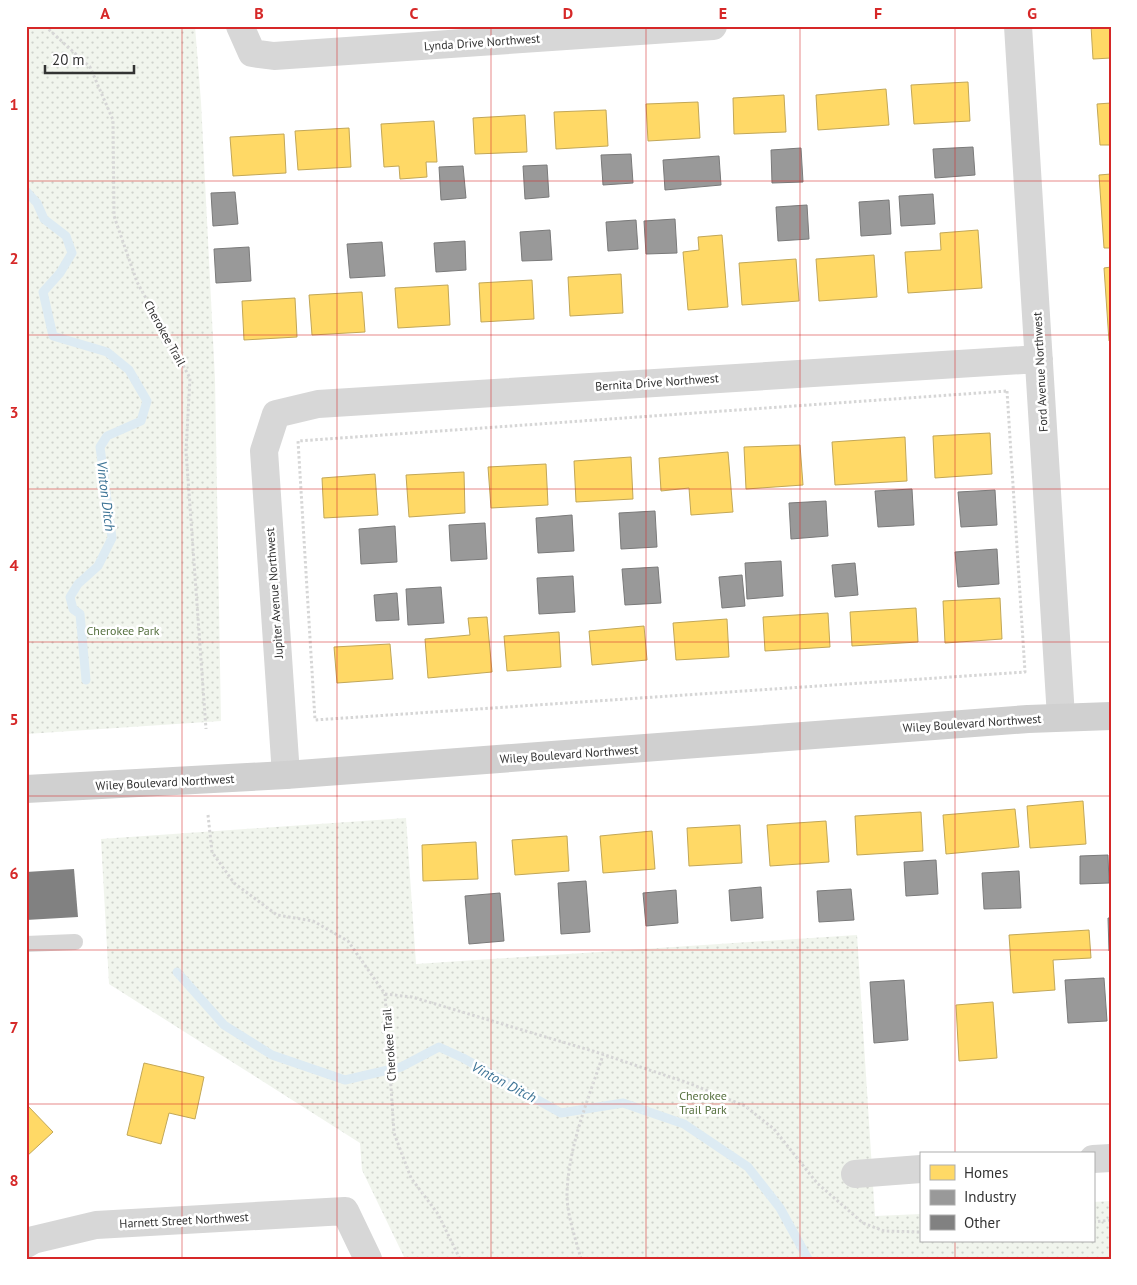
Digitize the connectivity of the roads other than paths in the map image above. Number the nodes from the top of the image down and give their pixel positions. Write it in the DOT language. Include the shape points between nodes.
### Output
graph roads {
  1 [pos="240,26"];
  2 [pos="713,26"];
  3 [pos="1018,26"];
  4 [pos="1039,359"];
  5 [pos="276,414"];
  6 [pos="1111,716"];
  7 [pos="1061,717"];
  8 [pos="286,775"];
  9 [pos="26,789"];
  10 [pos="75,942"];
  11 [pos="26,944"];
  12 [pos="1111,1158"];
  13 [pos="1094,1159"];
  14 [pos="920,1170"];
  15 [pos="855,1174"];
  16 [pos="26,1244"];
  17 [pos="368,1259"];
  1 -- 2 [label="street, Lynda Drive Northwest" via="252,53 274,56"];
  3 -- 4 [label="street, Ford Avenue Northwest"];
  4 -- 5 [label="street, Bernita Drive Northwest" via="318,404"];
  4 -- 7 [label="street, Ford Avenue Northwest"];
  5 -- 8 [label="street, Jupiter Avenue Northwest" via="264,451"];
  6 -- 7 [label="street, Wiley Boulevard Northwest"];
  7 -- 8 [label="street, Wiley Boulevard Northwest"];
  8 -- 9 [label="street, Wiley Boulevard Northwest"];
  10 -- 11 [label="lane"];
  12 -- 13 [label="street"];
  14 -- 15 [label="street"];
  16 -- 17 [label="street, Harnett Street Northwest" via="96,1225 345,1211"];
}
